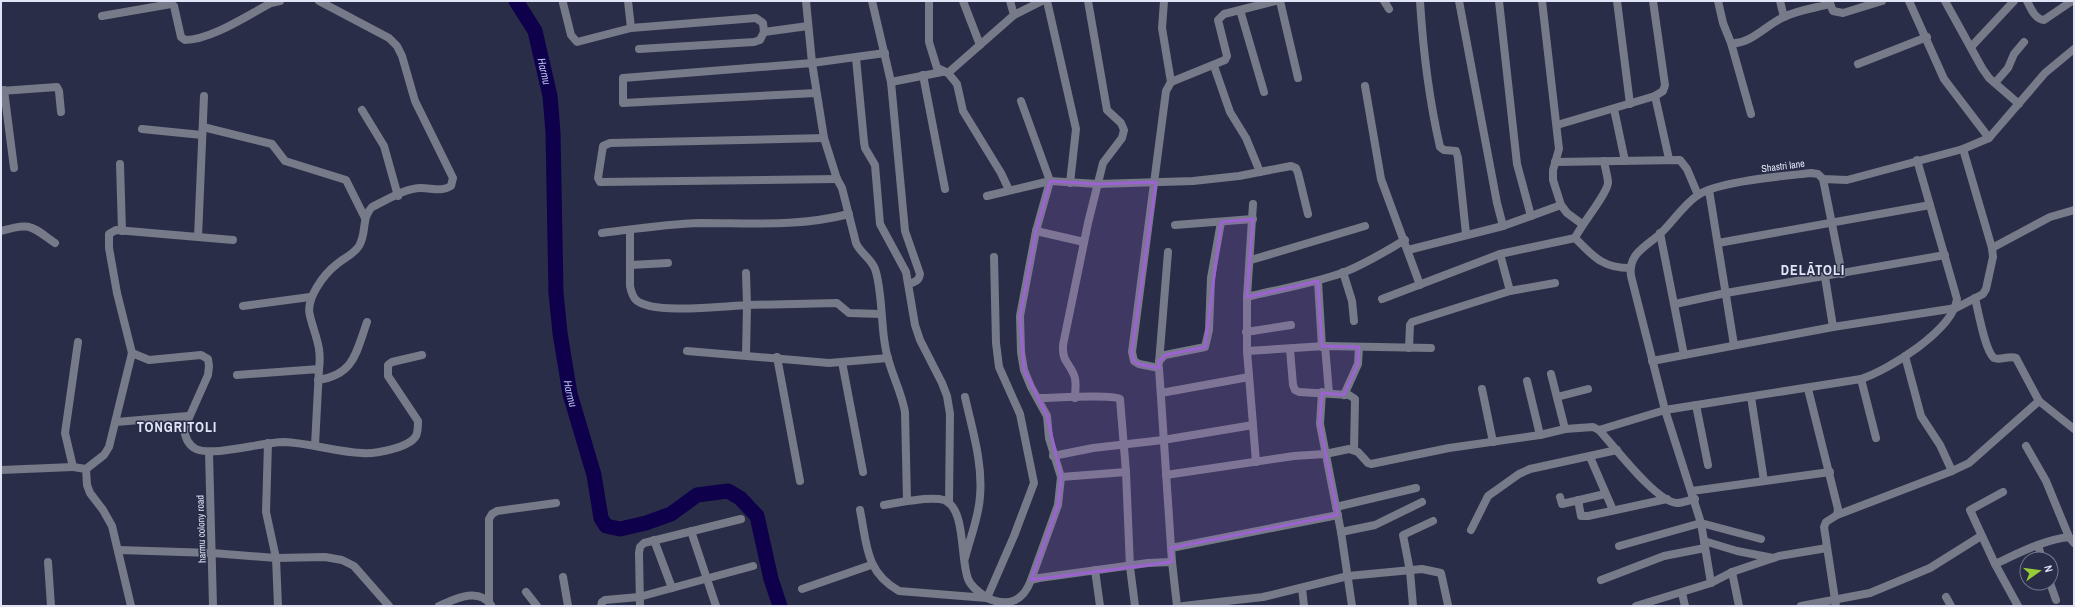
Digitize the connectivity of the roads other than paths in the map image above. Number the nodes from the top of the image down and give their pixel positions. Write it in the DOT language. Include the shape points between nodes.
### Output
graph roads {
  1 [pos="132,1"];
  2 [pos="280,1"];
  3 [pos="319,1"];
  4 [pos="628,1"];
  5 [pos="806,1"];
  6 [pos="872,1"];
  7 [pos="929,1"];
  8 [pos="963,1"];
  9 [pos="1010,1"];
  10 [pos="1042,1"];
  11 [pos="1047,1"];
  12 [pos="1088,1"];
  13 [pos="1164,1"];
  14 [pos="1275,1"];
  15 [pos="1280,1"];
  16 [pos="1384,1"];
  17 [pos="1420,1"];
  18 [pos="1459,1"];
  19 [pos="1499,1"];
  20 [pos="1542,1"];
  21 [pos="1617,1"];
  22 [pos="1653,1"];
  23 [pos="1718,1"];
  24 [pos="1780,1"];
  25 [pos="1882,1"];
  26 [pos="1909,1"];
  27 [pos="2014,1"];
  28 [pos="2027,1"];
  29 [pos="2072,1"];
  30 [pos="1829,2"];
  31 [pos="1948,2"];
  32 [pos="563,4"];
  33 [pos="1389,9"];
  34 [pos="133,10"];
  35 [pos="1240,10"];
  36 [pos="102,16"];
  37 [pos="1014,16"];
  38 [pos="1784,16"];
  39 [pos="808,26"];
  40 [pos="631,28"];
  41 [pos="764,32"];
  42 [pos="1927,37"];
  43 [pos="2024,42"];
  44 [pos="1731,43"];
  45 [pos="980,46"];
  46 [pos="1971,47"];
  47 [pos="639,49"];
  48 [pos="2074,49"];
  49 [pos="885,53"];
  50 [pos="856,58"];
  51 [pos="812,63"];
  52 [pos="1858,64"];
  53 [pos="1214,66"];
  54 [pos="945,72"];
  55 [pos="923,75"];
  56 [pos="1298,78"];
  57 [pos="891,82"];
  58 [pos="1171,82"];
  59 [pos="1995,83"];
  60 [pos="1365,86"];
  61 [pos="3,90"];
  62 [pos="1264,92"];
  63 [pos="816,93"];
  64 [pos="204,96"];
  65 [pos="1655,96"];
  66 [pos="1021,101"];
  67 [pos="1630,104"];
  68 [pos="2019,104"];
  69 [pos="1614,109"];
  70 [pos="362,110"];
  71 [pos="61,112"];
  72 [pos="1751,114"];
  73 [pos="1557,125"];
  74 [pos="142,129"];
  75 [pos="202,131"];
  76 [pos="824,138"];
  77 [pos="1989,138"];
  78 [pos="1963,149"];
  79 [pos="1669,160"];
  80 [pos="1917,160"];
  81 [pos="1604,161"];
  82 [pos="1625,161"];
  83 [pos="1556,162"];
  84 [pos="120,164"];
  85 [pos="14,168"];
  86 [pos="1260,172"];
  87 [pos="837,179"];
  88 [pos="1823,179"];
  89 [pos="1050,181"];
  90 [pos="1156,182"];
  91 [pos="1070,183"];
  92 [pos="1098,184"];
  93 [pos="945,189"];
  94 [pos="1009,190"];
  95 [pos="1710,190"];
  96 [pos="1698,195"];
  97 [pos="398,196"];
  98 [pos="987,196"];
  99 [pos="1253,204"];
  100 [pos="1561,205"];
  101 [pos="1930,205"];
  102 [pos="2074,210"];
  103 [pos="849,214"];
  104 [pos="1308,214"];
  105 [pos="1530,216"];
  106 [pos="365,218"];
  107 [pos="1253,219"];
  108 [pos="1221,222"];
  109 [pos="1830,222"];
  110 [pos="1582,224"];
  111 [pos="1175,225"];
  112 [pos="1365,226"];
  113 [pos="1503,226"];
  114 [pos="630,230"];
  115 [pos="1,231"];
  116 [pos="122,231"];
  117 [pos="1036,231"];
  118 [pos="602,233"];
  119 [pos="1660,233"];
  120 [pos="1466,234"];
  121 [pos="198,237"];
  122 [pos="1575,238"];
  123 [pos="233,240"];
  124 [pos="1405,240"];
  125 [pos="1084,242"];
  126 [pos="1718,243"];
  127 [pos="55,244"];
  128 [pos="1992,248"];
  129 [pos="1408,250"];
  130 [pos="1168,252"];
  131 [pos="1500,254"];
  132 [pos="1945,255"];
  133 [pos="994,257"];
  134 [pos="1251,260"];
  135 [pos="668,263"];
  136 [pos="630,265"];
  137 [pos="1630,268"];
  138 [pos="1343,272"];
  139 [pos="746,273"];
  140 [pos="1842,274"];
  141 [pos="1824,277"];
  142 [pos="1318,281"];
  143 [pos="1555,283"];
  144 [pos="908,284"];
  145 [pos="1420,285"];
  146 [pos="1510,291"];
  147 [pos="1726,293"];
  148 [pos="310,297"];
  149 [pos="1247,298"];
  150 [pos="1975,298"];
  151 [pos="1382,299"];
  152 [pos="1675,304"];
  153 [pos="747,305"];
  154 [pos="243,306"];
  155 [pos="1956,308"];
  156 [pos="881,314"];
  157 [pos="1354,321"];
  158 [pos="367,322"];
  159 [pos="1292,325"];
  160 [pos="1833,327"];
  161 [pos="1246,332"];
  162 [pos="78,342"];
  163 [pos="1734,345"];
  164 [pos="1324,347"];
  165 [pos="1359,347"];
  166 [pos="1409,348"];
  167 [pos="1431,348"];
  168 [pos="1290,349"];
  169 [pos="687,351"];
  170 [pos="1247,351"];
  171 [pos="132,353"];
  172 [pos="422,355"];
  173 [pos="746,355"];
  174 [pos="1684,355"];
  175 [pos="1905,356"];
  176 [pos="777,358"];
  177 [pos="888,358"];
  178 [pos="1652,361"];
  179 [pos="842,362"];
  180 [pos="1159,364"];
  181 [pos="319,369"];
  182 [pos="1550,374"];
  183 [pos="237,375"];
  184 [pos="1249,377"];
  185 [pos="1861,379"];
  186 [pos="318,380"];
  187 [pos="1526,381"];
  188 [pos="1482,389"];
  189 [pos="1588,389"];
  190 [pos="1808,389"];
  191 [pos="1161,393"];
  192 [pos="1326,393"];
  193 [pos="1344,395"];
  194 [pos="965,397"];
  195 [pos="1556,397"];
  196 [pos="1751,397"];
  197 [pos="1039,398"];
  198 [pos="1076,398"];
  199 [pos="2039,401"];
  200 [pos="1696,405"];
  201 [pos="1666,410"];
  202 [pos="188,416"];
  203 [pos="116,422"];
  204 [pos="1253,425"];
  205 [pos="1564,429"];
  206 [pos="2074,429"];
  207 [pos="1599,430"];
  208 [pos="1540,435"];
  209 [pos="1876,438"];
  210 [pos="1163,440"];
  211 [pos="1493,442"];
  212 [pos="268,444"];
  213 [pos="1124,444"];
  214 [pos="315,445"];
  215 [pos="2026,446"];
  216 [pos="1354,450"];
  217 [pos="1617,450"];
  218 [pos="209,452"];
  219 [pos="1325,454"];
  220 [pos="1053,456"];
  221 [pos="1590,457"];
  222 [pos="1256,462"];
  223 [pos="1708,465"];
  224 [pos="73,468"];
  225 [pos="86,469"];
  226 [pos="1,470"];
  227 [pos="1952,471"];
  228 [pos="863,472"];
  229 [pos="1126,472"];
  230 [pos="1830,472"];
  231 [pos="1166,475"];
  232 [pos="1060,477"];
  233 [pos="800,481"];
  234 [pos="1764,481"];
  235 [pos="1416,488"];
  236 [pos="2003,492"];
  237 [pos="1605,494"];
  238 [pos="1693,495"];
  239 [pos="1560,497"];
  240 [pos="1667,499"];
  241 [pos="1578,500"];
  242 [pos="907,501"];
  243 [pos="1422,502"];
  244 [pos="556,503"];
  245 [pos="948,503"];
  246 [pos="884,505"];
  247 [pos="860,510"];
  248 [pos="1613,510"];
  249 [pos="1336,511"];
  250 [pos="1837,515"];
  251 [pos="741,519"];
  252 [pos="1433,521"];
  253 [pos="1701,523"];
  254 [pos="1471,530"];
  255 [pos="691,531"];
  256 [pos="1341,532"];
  257 [pos="1981,536"];
  258 [pos="1761,539"];
  259 [pos="654,540"];
  260 [pos="2072,540"];
  261 [pos="1704,544"];
  262 [pos="2038,545"];
  263 [pos="1619,546"];
  264 [pos="1171,548"];
  265 [pos="1827,548"];
  266 [pos="119,550"];
  267 [pos="2040,551"];
  268 [pos="212,553"];
  269 [pos="276,558"];
  270 [pos="1773,558"];
  271 [pos="48,562"];
  272 [pos="963,562"];
  273 [pos="1172,562"];
  274 [pos="1995,564"];
  275 [pos="872,565"];
  276 [pos="753,566"];
  277 [pos="1130,567"];
  278 [pos="1095,570"];
  279 [pos="1410,571"];
  280 [pos="1732,572"];
  281 [pos="1348,576"];
  282 [pos="563,577"];
  283 [pos="707,578"];
  284 [pos="1031,580"];
  285 [pos="1601,580"];
  286 [pos="1710,583"];
  287 [pos="672,588"];
  288 [pos="1302,588"];
  289 [pos="802,589"];
  290 [pos="2053,591"];
  291 [pos="526,592"];
  292 [pos="1682,593"];
  293 [pos="639,597"];
  294 [pos="1263,597"];
  295 [pos="1946,597"];
  296 [pos="987,598"];
  297 [pos="2056,600"];
  298 [pos="1836,603"];
  299 [pos="491,604"];
  300 [pos="533,605"];
  301 [pos="997,605"];
  302 [pos="1448,605"];
  303 [pos="51,606"];
  304 [pos="131,606"];
  305 [pos="213,606"];
  306 [pos="278,606"];
  307 [pos="389,606"];
  308 [pos="439,606"];
  309 [pos="568,606"];
  310 [pos="601,606"];
  311 [pos="640,606"];
  312 [pos="716,606"];
  313 [pos="1100,606"];
  314 [pos="1135,606"];
  315 [pos="1177,606"];
  316 [pos="1183,606"];
  317 [pos="1264,606"];
  318 [pos="1304,606"];
  319 [pos="1352,606"];
  320 [pos="1413,606"];
  321 [pos="1636,606"];
  322 [pos="1685,606"];
  323 [pos="1739,606"];
  324 [pos="1801,606"];
  325 [pos="1951,606"];
  326 [pos="2018,606"];
  1 -- 34 [label="street"];
  2 -- 34 [label="street" via="271,3 219,30 190,40 182,37 174,6 171,4"];
  3 -- 97 [label="street" via="390,38 397,46 415,101 451,172 451,186 447,188 414,188"];
  4 -- 40 [label="street"];
  5 -- 39 [label="street"];
  6 -- 49 [label="street"];
  7 -- 54 [label="street" via="929,42 937,68"];
  8 -- 45 [label="street"];
  9 -- 37 [label="street"];
  10 -- 37 [label="street"];
  11 -- 91 [label="street" via="1076,130"];
  12 -- 92 [label="street" via="1107,110 1121,123 1124,130 1122,138 1103,163"];
  13 -- 58 [label="street" via="1162,28"];
  14 -- 35 [label="street"];
  15 -- 56 [label="street"];
  16 -- 33 [label="street"];
  17 -- 120 [label="street" via="1424,52 1435,124 1440,147 1456,151 1458,158"];
  18 -- 113 [label="street"];
  19 -- 105 [label="street" via="1518,164"];
  20 -- 73 [label="street"];
  21 -- 67 [label="street"];
  22 -- 65 [label="street" via="1665,85 1664,91"];
  23 -- 44 [label="street"];
  24 -- 38 [label="street"];
  25 -- 30 [label="street" via="1843,14 1833,11"];
  26 -- 42 [label="street"];
  27 -- 46 [label="street"];
  28 -- 29 [label="street" via="2036,16 2044,20"];
  30 -- 38 [label="street"];
  31 -- 46 [label="street"];
  32 -- 40 [label="street" via="571,35 577,42"];
  34 -- 36 [label="street"];
  35 -- 53 [label="street" via="1224,14 1218,20 1227,56"];
  35 -- 62 [label="street"];
  37 -- 45 [label="street"];
  38 -- 44 [label="street" via="1745,40 1737,44"];
  39 -- 41 [label="street"];
  39 -- 51 [label="street"];
  40 -- 41 [label="street" via="756,18 763,23"];
  41 -- 47 [label="street" via="760,40 754,42"];
  42 -- 52 [label="street"];
  42 -- 77 [label="street" via="1944,79"];
  43 -- 59 [label="street"];
  44 -- 72 [label="street"];
  45 -- 54 [label="street"];
  46 -- 59 [label="street" via="1982,68"];
  48 -- 68 [label="street, Shastri lane" via="2045,73"];
  49 -- 50 [label="street"];
  49 -- 57 [label="street"];
  50 -- 51 [label="street"];
  50 -- 144 [label="street" via="864,142 875,165 880,224 902,262"];
  51 -- 63 [label="street"];
  51 -- 63 [label="street" via="624,78 624,103"];
  53 -- 58 [label="street"];
  53 -- 86 [label="street" via="1230,112 1246,138"];
  54 -- 55 [label="street"];
  54 -- 94 [label="street" via="957,84 963,111"];
  55 -- 57 [label="street"];
  55 -- 93 [label="street"];
  57 -- 144 [label="street" via="905,231 920,274 916,282"];
  58 -- 90 [label="street" via="1166,91"];
  59 -- 68 [label="street"];
  60 -- 124 [label="street" via="1381,179"];
  61 -- 71 [label="street" via="57,87"];
  61 -- 85 [label="street"];
  63 -- 76 [label="street"];
  64 -- 75 [label="street"];
  65 -- 67 [label="street"];
  65 -- 79 [label="street"];
  66 -- 89 [label="street"];
  67 -- 69 [label="street"];
  68 -- 77 [label="street, Shastri lane"];
  69 -- 73 [label="street"];
  69 -- 82 [label="street"];
  70 -- 97 [label="street" via="384,146"];
  73 -- 83 [label="street" via="1559,149"];
  74 -- 75 [label="street"];
  75 -- 106 [label="street" via="272,144 285,161 346,180"];
  75 -- 121 [label="street"];
  76 -- 87 [label="street"];
  76 -- 87 [label="street" via="610,143 603,146 601,151 598,178 600,182"];
  77 -- 78 [label="street, Shastri lane"];
  78 -- 80 [label="street, Shastri lane"];
  78 -- 128 [label="street"];
  79 -- 82 [label="street"];
  79 -- 96 [label="street" via="1682,162"];
  80 -- 88 [label="street, Shastri lane" via="1846,180"];
  80 -- 101 [label="street"];
  81 -- 82 [label="street"];
  81 -- 83 [label="street"];
  81 -- 110 [label="street" via="1608,184 1600,200"];
  83 -- 100 [label="street" via="1553,180"];
  84 -- 116 [label="street"];
  86 -- 90 [label="street" via="1219,178"];
  86 -- 104 [label="street" via="1291,166 1296,168"];
  87 -- 103 [label="street"];
  88 -- 95 [label="street, Shastri lane" via="1818,174 1811,173 1764,178"];
  88 -- 109 [label="street"];
  89 -- 91 [label="street"];
  89 -- 94 [label="street"];
  89 -- 117 [label="street"];
  90 -- 92 [label="street"];
  90 -- 180 [label="street" via="1132,352 1134,361 1139,364"];
  91 -- 92 [label="street"];
  92 -- 125 [label="street"];
  94 -- 98 [label="street"];
  95 -- 96 [label="street, Shastri lane"];
  95 -- 126 [label="street"];
  96 -- 119 [label="street, Shastri lane"];
  97 -- 106 [label="street" via="372,207"];
  99 -- 107 [label="street"];
  100 -- 105 [label="street"];
  100 -- 110 [label="street"];
  101 -- 109 [label="street"];
  101 -- 132 [label="street"];
  102 -- 128 [label="street" via="2050,217"];
  103 -- 114 [label="street" via="804,222 750,225 698,223"];
  103 -- 156 [label="street" via="858,249 871,261 875,269"];
  105 -- 113 [label="street"];
  106 -- 148 [label="street" via="365,229 358,247 331,270"];
  107 -- 108 [label="street"];
  107 -- 134 [label="street"];
  108 -- 111 [label="street"];
  108 -- 180 [label="street" via="1205,347 1165,355"];
  109 -- 126 [label="street"];
  109 -- 140 [label="street"];
  110 -- 122 [label="street"];
  112 -- 134 [label="street"];
  113 -- 120 [label="street"];
  114 -- 118 [label="street"];
  114 -- 136 [label="street"];
  115 -- 127 [label="street" via="26,225"];
  116 -- 121 [label="street"];
  116 -- 171 [label="street" via="112,231 107,239"];
  117 -- 125 [label="street"];
  117 -- 197 [label="street" via="1020,316 1024,370"];
  119 -- 137 [label="street, Shastri lane" via="1633,258"];
  119 -- 152 [label="street"];
  120 -- 129 [label="street"];
  121 -- 123 [label="street"];
  122 -- 131 [label="street"];
  122 -- 137 [label="street" via="1596,259 1607,265"];
  124 -- 129 [label="street"];
  124 -- 138 [label="street" via="1364,264"];
  125 -- 198 [label="street" via="1063,355 1065,363 1074,375"];
  126 -- 147 [label="street"];
  128 -- 150 [label="street" via="1986,290"];
  129 -- 145 [label="street"];
  130 -- 180 [label="street"];
  131 -- 145 [label="street"];
  131 -- 146 [label="street"];
  132 -- 140 [label="street"];
  132 -- 155 [label="street" via="1957,299"];
  133 -- 296 [label="street" via="999,366 1020,414 1034,483"];
  134 -- 149 [label="street"];
  135 -- 136 [label="street"];
  136 -- 153 [label="street" via="631,294 636,300 652,307"];
  137 -- 178 [label="street"];
  138 -- 142 [label="street"];
  138 -- 157 [label="street" via="1352,301"];
  139 -- 153 [label="street"];
  140 -- 141 [label="street"];
  141 -- 147 [label="street"];
  141 -- 160 [label="street"];
  142 -- 149 [label="street"];
  142 -- 164 [label="street"];
  143 -- 146 [label="street"];
  144 -- 245 [label="street" via="920,340 942,383 949,405"];
  145 -- 151 [label="street"];
  146 -- 166 [label="street" via="1412,322"];
  147 -- 152 [label="street"];
  147 -- 163 [label="street"];
  148 -- 154 [label="street"];
  148 -- 181 [label="street" via="309,315 321,354"];
  149 -- 161 [label="street"];
  150 -- 155 [label="street"];
  150 -- 199 [label="street" via="1990,352 1997,359 2011,356 2016,358"];
  152 -- 174 [label="street"];
  153 -- 156 [label="street" via="837,303 849,313"];
  153 -- 173 [label="street"];
  155 -- 160 [label="street"];
  155 -- 175 [label="street" via="1920,346"];
  156 -- 177 [label="street"];
  158 -- 186 [label="street" via="356,355 349,365 332,378"];
  159 -- 161 [label="street"];
  160 -- 163 [label="street"];
  161 -- 170 [label="street"];
  162 -- 224 [label="street" via="65,433"];
  163 -- 174 [label="street"];
  164 -- 165 [label="street"];
  164 -- 168 [label="street"];
  164 -- 192 [label="street"];
  165 -- 166 [label="street"];
  165 -- 193 [label="street" via="1358,364"];
  166 -- 167 [label="street"];
  168 -- 170 [label="street"];
  168 -- 192 [label="street" via="1293,385 1296,390"];
  169 -- 173 [label="street"];
  170 -- 184 [label="street"];
  171 -- 202 [label="street" via="149,360 201,355 208,359 208,375"];
  171 -- 203 [label="street"];
  172 -- 214 [label="street" via="392,362 387,370 388,376 418,421 416,436 412,441 383,452 362,453"];
  173 -- 176 [label="street"];
  174 -- 178 [label="street"];
  175 -- 185 [label="street" via="1877,374"];
  175 -- 227 [label="street" via="1921,416 1940,445"];
  176 -- 179 [label="street"];
  176 -- 233 [label="street"];
  177 -- 179 [label="street"];
  177 -- 242 [label="street" via="903,398 905,412"];
  178 -- 201 [label="street"];
  179 -- 228 [label="street"];
  180 -- 191 [label="street"];
  181 -- 183 [label="street"];
  181 -- 186 [label="street"];
  182 -- 195 [label="street"];
  184 -- 191 [label="street"];
  184 -- 204 [label="street"];
  185 -- 190 [label="street"];
  185 -- 209 [label="street"];
  186 -- 214 [label="street"];
  187 -- 208 [label="street"];
  188 -- 211 [label="street"];
  189 -- 195 [label="street"];
  190 -- 196 [label="street"];
  190 -- 230 [label="street"];
  191 -- 210 [label="street"];
  192 -- 193 [label="street"];
  192 -- 219 [label="street" via="1320,424"];
  193 -- 216 [label="street" via="1353,396 1355,402"];
  194 -- 272 [label="street" via="980,466 981,483 977,514"];
  195 -- 205 [label="street"];
  196 -- 200 [label="street"];
  196 -- 234 [label="street"];
  197 -- 198 [label="street"];
  197 -- 220 [label="street" via="1047,416"];
  198 -- 213 [label="street" via="1110,396 1120,399"];
  199 -- 206 [label="street"];
  199 -- 227 [label="street" via="1969,463"];
  200 -- 201 [label="street"];
  200 -- 223 [label="street"];
  201 -- 207 [label="street"];
  201 -- 238 [label="street"];
  202 -- 203 [label="street"];
  202 -- 218 [label="street" via="184,429 185,437 190,445"];
  203 -- 225 [label="street" via="109,447"];
  204 -- 210 [label="street"];
  204 -- 222 [label="street"];
  205 -- 207 [label="street" via="1592,427"];
  205 -- 208 [label="street"];
  207 -- 217 [label="street"];
  208 -- 211 [label="street"];
  210 -- 213 [label="street"];
  210 -- 231 [label="street"];
  211 -- 216 [label="street" via="1371,464"];
  212 -- 214 [label="street" via="283,442"];
  212 -- 218 [label="street"];
  212 -- 269 [label="street" via="266,512"];
  213 -- 220 [label="street"];
  213 -- 229 [label="street"];
  215 -- 260 [label="street" via="2046,481"];
  216 -- 219 [label="street"];
  217 -- 221 [label="street"];
  217 -- 240 [label="street" via="1634,470"];
  218 -- 268 [label="street, harmu colony road"];
  219 -- 222 [label="street"];
  219 -- 249 [label="street"];
  220 -- 232 [label="street"];
  221 -- 237 [label="street"];
  221 -- 254 [label="street" via="1530,469 1519,474 1485,499"];
  222 -- 231 [label="street"];
  224 -- 225 [label="street"];
  224 -- 226 [label="street"];
  225 -- 266 [label="street" via="90,493 108,519"];
  227 -- 250 [label="street"];
  229 -- 232 [label="street"];
  229 -- 277 [label="street"];
  230 -- 234 [label="street"];
  230 -- 250 [label="street"];
  231 -- 264 [label="street"];
  232 -- 284 [label="street" via="1058,505"];
  234 -- 238 [label="street"];
  235 -- 249 [label="street"];
  236 -- 257 [label="street" via="1970,510"];
  237 -- 241 [label="street"];
  237 -- 248 [label="street"];
  238 -- 240 [label="street" via="1676,503"];
  238 -- 253 [label="street"];
  239 -- 241 [label="street" via="1562,504"];
  240 -- 248 [label="street"];
  241 -- 248 [label="street" via="1582,516"];
  242 -- 245 [label="street" via="932,499"];
  242 -- 246 [label="street"];
  243 -- 256 [label="street" via="1375,525"];
  244 -- 299 [label="street" via="497,511 492,514 489,519"];
  245 -- 272 [label="street" via="953,505 958,516"];
  247 -- 275 [label="street"];
  249 -- 256 [label="street"];
  249 -- 264 [label="street"];
  250 -- 265 [label="street" via="1826,522 1824,527"];
  251 -- 255 [label="street"];
  252 -- 279 [label="street" via="1403,535"];
  253 -- 258 [label="street"];
  253 -- 261 [label="street"];
  253 -- 263 [label="street"];
  255 -- 259 [label="street"];
  255 -- 283 [label="street"];
  256 -- 281 [label="street"];
  257 -- 274 [label="street"];
  257 -- 298 [label="street" via="1930,568 1870,593"];
  259 -- 287 [label="street"];
  259 -- 293 [label="street" via="640,547"];
  260 -- 262 [label="street"];
  261 -- 270 [label="street"];
  261 -- 285 [label="street"];
  261 -- 286 [label="street"];
  262 -- 267 [label="street"];
  262 -- 274 [label="street"];
  264 -- 273 [label="street"];
  265 -- 270 [label="street"];
  265 -- 298 [label="street"];
  266 -- 268 [label="street"];
  266 -- 304 [label="street"];
  268 -- 269 [label="street"];
  268 -- 305 [label="street, harmu colony road"];
  269 -- 306 [label="street"];
  269 -- 307 [label="street" via="325,557 342,560 354,566"];
  270 -- 280 [label="street"];
  271 -- 303 [label="street"];
  272 -- 296 [label="street" via="968,580"];
  273 -- 277 [label="street"];
  273 -- 315 [label="street"];
  274 -- 326 [label="street"];
  275 -- 289 [label="street"];
  275 -- 296 [label="street" via="889,586 898,591"];
  276 -- 283 [label="street"];
  277 -- 278 [label="street"];
  277 -- 314 [label="street"];
  278 -- 284 [label="street"];
  278 -- 313 [label="street"];
  279 -- 281 [label="street"];
  279 -- 302 [label="street" via="1422,569 1442,572"];
  279 -- 320 [label="street"];
  280 -- 286 [label="street"];
  280 -- 323 [label="street"];
  281 -- 288 [label="street"];
  281 -- 319 [label="street"];
  282 -- 309 [label="street"];
  283 -- 287 [label="street"];
  283 -- 312 [label="street"];
  284 -- 301 [label="street" via="1027,592 1021,598 1014,603"];
  286 -- 292 [label="street"];
  287 -- 293 [label="street"];
  288 -- 294 [label="street"];
  288 -- 318 [label="street"];
  290 -- 297 [label="street"];
  291 -- 300 [label="street"];
  292 -- 321 [label="street"];
  292 -- 322 [label="street"];
  293 -- 310 [label="street" via="606,600"];
  293 -- 311 [label="street"];
  294 -- 316 [label="street"];
  294 -- 317 [label="street"];
  295 -- 325 [label="street"];
  296 -- 301 [label="street"];
  298 -- 324 [label="street"];
  299 -- 308 [label="street" via="468,595"];
}
